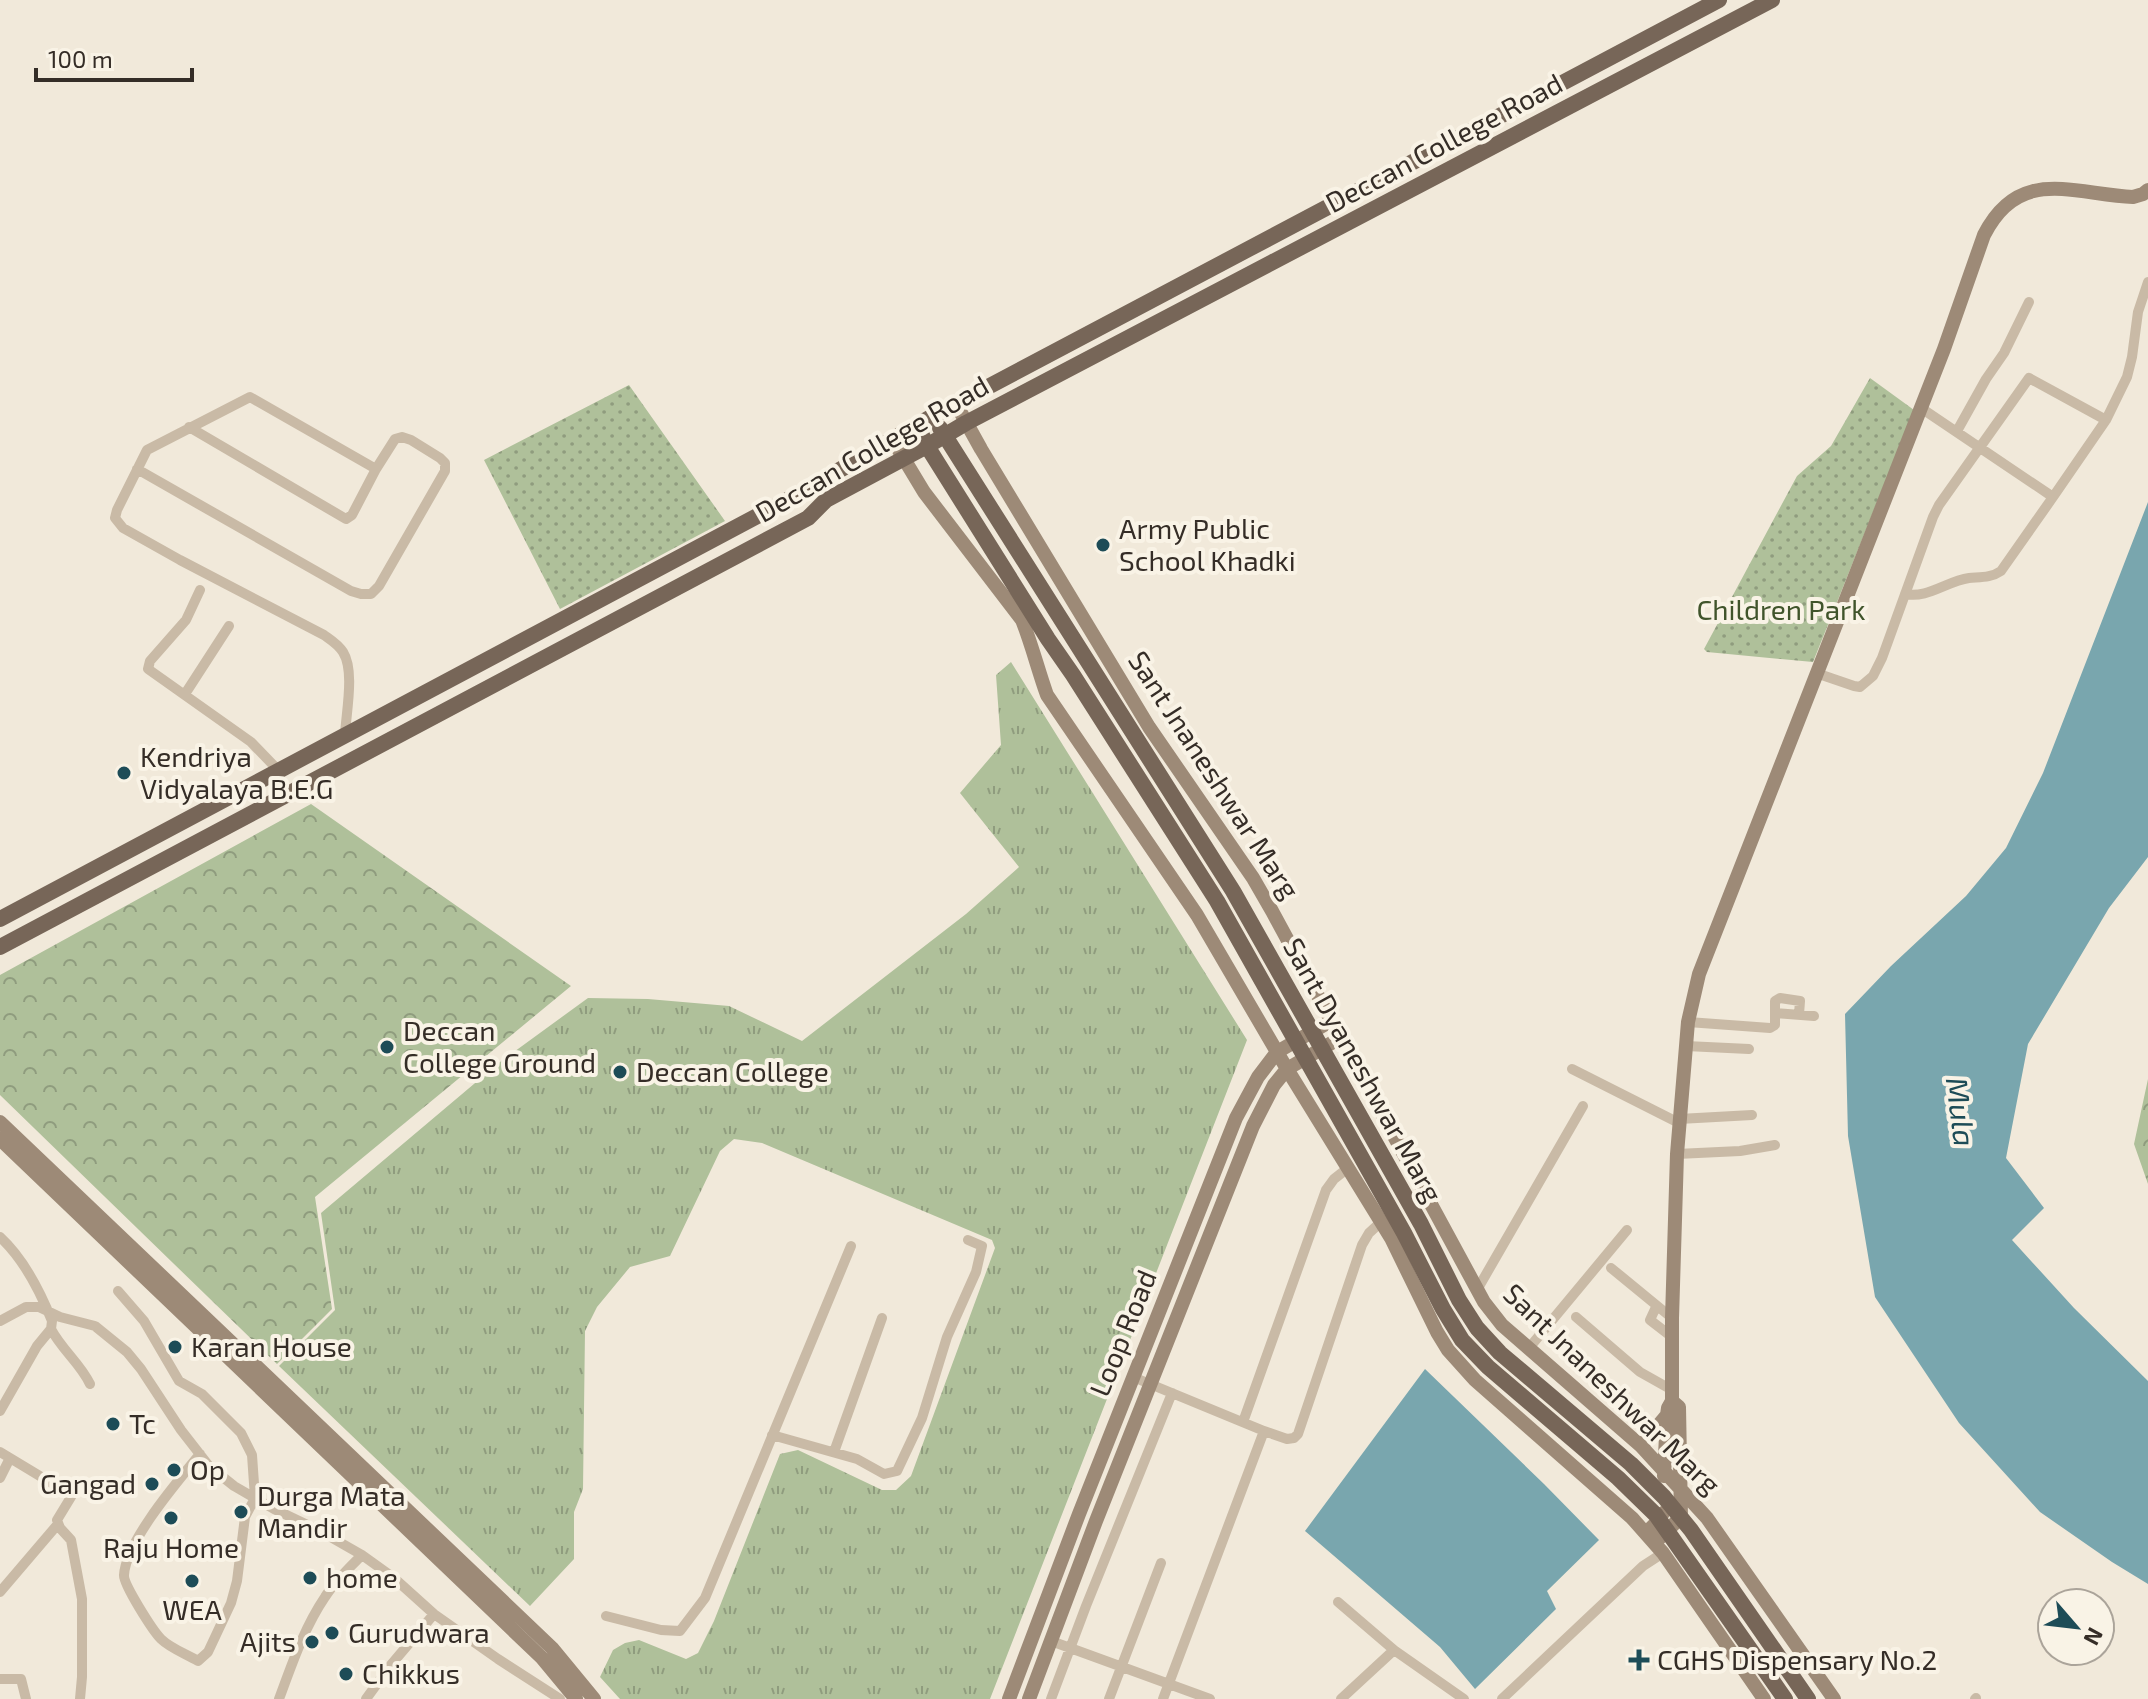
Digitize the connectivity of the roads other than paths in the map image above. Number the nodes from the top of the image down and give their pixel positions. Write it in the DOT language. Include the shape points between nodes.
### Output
graph roads {
  1 [pos="1719,0"];
  2 [pos="1772,0"];
  3 [pos="2148,190"];
  4 [pos="2148,282"];
  5 [pos="2029,302"];
  6 [pos="956,404"];
  7 [pos="1921,408"];
  8 [pos="933,416"];
  9 [pos="2106,420"];
  10 [pos="966,423"];
  11 [pos="917,425"];
  12 [pos="189,427"];
  13 [pos="1957,431"];
  14 [pos="945,436"];
  15 [pos="892,439"];
  16 [pos="927,446"];
  17 [pos="1981,447"];
  18 [pos="903,458"];
  19 [pos="137,469"];
  20 [pos="376,469"];
  21 [pos="2053,497"];
  22 [pos="200,590"];
  23 [pos="1905,594"];
  24 [pos="229,626"];
  25 [pos="1040,642"];
  26 [pos="1816,673"];
  27 [pos="185,694"];
  28 [pos="345,735"];
  29 [pos="279,771"];
  30 [pos="0,919"];
  31 [pos="0,947"];
  32 [pos="1814,1016"];
  33 [pos="1331,1021"];
  34 [pos="1688,1022"];
  35 [pos="1311,1032"];
  36 [pos="1340,1038"];
  37 [pos="1295,1041"];
  38 [pos="1686,1046"];
  39 [pos="1321,1049"];
  40 [pos="1749,1049"];
  41 [pos="1277,1052"];
  42 [pos="1305,1059"];
  43 [pos="1287,1069"];
  44 [pos="1572,1069"];
  45 [pos="1583,1106"];
  46 [pos="1752,1115"];
  47 [pos="1679,1121"];
  48 [pos="0,1122"];
  49 [pos="0,1139"];
  50 [pos="1775,1145"];
  51 [pos="1677,1154"];
  52 [pos="1348,1168"];
  53 [pos="1381,1222"];
  54 [pos="1627,1230"];
  55 [pos="0,1237"];
  56 [pos="968,1240"];
  57 [pos="851,1246"];
  58 [pos="1611,1268"];
  59 [pos="1477,1290"];
  60 [pos="118,1291"];
  61 [pos="1656,1307"];
  62 [pos="48,1310"];
  63 [pos="1576,1317"];
  64 [pos="882,1318"];
  65 [pos="1672,1318"];
  66 [pos="0,1321"];
  67 [pos="51,1329"];
  68 [pos="1672,1337"];
  69 [pos="1529,1348"];
  70 [pos="1133,1377"];
  71 [pos="90,1384"];
  72 [pos="1150,1385"];
  73 [pos="1172,1393"];
  74 [pos="1670,1402"];
  75 [pos="0,1411"];
  76 [pos="1243,1422"];
  77 [pos="1264,1431"];
  78 [pos="772,1435"];
  79 [pos="1641,1446"];
  80 [pos="834,1452"];
  81 [pos="200,1454"];
  82 [pos="5,1455"];
  83 [pos="1664,1470"];
  84 [pos="0,1478"];
  85 [pos="1681,1490"];
  86 [pos="1664,1497"];
  87 [pos="255,1498"];
  88 [pos="1681,1517"];
  89 [pos="58,1524"];
  90 [pos="1663,1525"];
  91 [pos="1654,1543"];
  92 [pos="362,1555"];
  93 [pos="1161,1563"];
  94 [pos="0,1592"];
  95 [pos="1338,1602"];
  96 [pos="434,1614"];
  97 [pos="606,1616"];
  98 [pos="1051,1641"];
  99 [pos="1071,1648"];
  100 [pos="1394,1650"];
  101 [pos="1122,1666"];
  102 [pos="0,1679"];
  103 [pos="1169,1684"];
  104 [pos="1345,1698"];
  105 [pos="26,1699"];
  106 [pos="80,1699"];
  107 [pos="279,1699"];
  108 [pos="366,1699"];
  109 [pos="560,1699"];
  110 [pos="576,1699"];
  111 [pos="594,1699"];
  112 [pos="1009,1699"];
  113 [pos="1029,1699"];
  114 [pos="1051,1699"];
  115 [pos="1109,1699"];
  116 [pos="1163,1699"];
  117 [pos="1210,1699"];
  118 [pos="1464,1699"];
  119 [pos="1502,1699"];
  120 [pos="1764,1699"];
  121 [pos="1785,1699"];
  122 [pos="1808,1699"];
  123 [pos="1834,1699"];
  1 -- 6 [label="main road, Deccan College Road"];
  2 -- 10 [label="main road, Deccan College Road"];
  3 -- 7 [label="street" via="2133,197 2049,188 2022,195 1999,210 1984,235"];
  4 -- 9 [label="street" via="2131,367"];
  5 -- 13 [label="street"];
  6 -- 8 [label="main road, Deccan College Road"];
  6 -- 10 [label="street, Sant Jnaneshwar Marg"];
  7 -- 13 [label="street"];
  7 -- 26 [label="street"];
  8 -- 11 [label="main road, Deccan College Road"];
  8 -- 14 [label="main road, Sant Dyaneshwar Marg"];
  9 -- 17 [label="street" via="2029,378"];
  9 -- 21 [label="street"];
  10 -- 14 [label="main road, Deccan College Road"];
  10 -- 33 [label="street, Sant Jnaneshwar Marg" via="1149,727 1253,878"];
  11 -- 15 [label="main road, Deccan College Road"];
  11 -- 16 [label="main road, Sant Dyaneshwar Marg"];
  12 -- 19 [label="street" via="147,450"];
  12 -- 20 [label="street" via="250,397"];
  12 -- 20 [label="street" via="346,519"];
  13 -- 17 [label="street"];
  14 -- 16 [label="main road, Deccan College Road"];
  14 -- 35 [label="main road, Sant Dyaneshwar Marg" via="1233,891"];
  15 -- 18 [label="street"];
  15 -- 28 [label="main road, Deccan College Road"];
  16 -- 18 [label="main road, Deccan College Road"];
  16 -- 25 [label="main road, Sant Dyaneshwar Marg"];
  17 -- 21 [label="street"];
  17 -- 23 [label="street" via="1933,517"];
  18 -- 25 [label="street"];
  18 -- 31 [label="main road, Deccan College Road" via="826,500 808,518"];
  19 -- 20 [label="street" via="351,591 371,594 445,463 402,437 395,439"];
  19 -- 28 [label="street" via="115,518 123,528 324,635 345,654"];
  21 -- 23 [label="street" via="1995,576 1952,582 1921,595"];
  22 -- 27 [label="street" via="186,620 148,669"];
  23 -- 26 [label="street" via="1867,683 1854,686"];
  24 -- 27 [label="street"];
  25 -- 37 [label="main road, Sant Dyaneshwar Marg" via="1073,675 1217,901"];
  25 -- 41 [label="street" via="1038,669 1047,695 1197,915"];
  26 -- 34 [label="street" via="1699,974"];
  27 -- 29 [label="street" via="251,742"];
  28 -- 29 [label="main road, Deccan College Road"];
  29 -- 30 [label="main road, Deccan College Road"];
  32 -- 34 [label="street" via="1799,1014 1800,1001 1780,998 1770,1028"];
  33 -- 35 [label="street, Loop Road"];
  33 -- 36 [label="street, Sant Jnaneshwar Marg"];
  34 -- 38 [label="street"];
  35 -- 37 [label="street, Loop Road"];
  35 -- 39 [label="main road, Sant Dyaneshwar Marg"];
  36 -- 39 [label="street, Loop Road"];
  36 -- 59 [label="street, Sant Jnaneshwar Marg"];
  37 -- 41 [label="street, Loop Road"];
  37 -- 42 [label="main road, Sant Dyaneshwar Marg"];
  38 -- 40 [label="street"];
  38 -- 47 [label="street"];
  39 -- 42 [label="street, Loop Road"];
  39 -- 86 [label="main road, Sant Dyaneshwar Marg" via="1477,1328"];
  41 -- 43 [label="street"];
  41 -- 70 [label="street, Loop Road" via="1236,1118"];
  42 -- 43 [label="street, Loop Road"];
  42 -- 90 [label="main road, Sant Dyaneshwar Marg" via="1462,1340 1618,1478"];
  43 -- 52 [label="street"];
  43 -- 72 [label="street, Loop Road" via="1253,1126"];
  44 -- 47 [label="street"];
  45 -- 59 [label="street"];
  46 -- 47 [label="street"];
  47 -- 51 [label="street"];
  48 -- 111 [label="street" via="552,1648"];
  49 -- 110 [label="street" via="531,1646"];
  50 -- 51 [label="street"];
  51 -- 65 [label="street"];
  52 -- 53 [label="street"];
  52 -- 76 [label="street" via="1326,1190"];
  53 -- 77 [label="street" via="1362,1245 1298,1434 1287,1439"];
  53 -- 91 [label="street" via="1459,1364"];
  54 -- 69 [label="street"];
  55 -- 62 [label="street" via="25,1266"];
  56 -- 80 [label="street" via="982,1246 980,1260 897,1471 884,1474"];
  57 -- 78 [label="street"];
  58 -- 61 [label="street"];
  59 -- 69 [label="street, Sant Jnaneshwar Marg" via="1492,1315"];
  60 -- 87 [label="street" via="144,1321 179,1381 202,1394 241,1433 252,1455"];
  61 -- 65 [label="street"];
  61 -- 68 [label="street" via="1650,1320"];
  62 -- 66 [label="street" via="26,1307"];
  62 -- 67 [label="street"];
  62 -- 81 [label="street" via="95,1326 127,1352"];
  63 -- 74 [label="street"];
  64 -- 80 [label="street"];
  65 -- 68 [label="street"];
  67 -- 71 [label="street"];
  67 -- 75 [label="street"];
  68 -- 74 [label="street"];
  69 -- 79 [label="street, Sant Jnaneshwar Marg"];
  70 -- 72 [label="street"];
  70 -- 112 [label="street, Loop Road"];
  72 -- 73 [label="street"];
  72 -- 98 [label="street, Loop Road"];
  73 -- 76 [label="street"];
  73 -- 99 [label="street"];
  74 -- 79 [label="street"];
  74 -- 83 [label="street"];
  74 -- 85 [label="street" via="1679,1407"];
  76 -- 77 [label="street"];
  77 -- 103 [label="street"];
  78 -- 80 [label="street"];
  78 -- 97 [label="street" via="705,1598 680,1631"];
  79 -- 83 [label="street, Sant Jnaneshwar Marg"];
  81 -- 87 [label="street"];
  81 -- 87 [label="street" via="151,1517 124,1573 124,1584 160,1638 198,1661 208,1652 231,1603 245,1517"];
  82 -- 84 [label="street"];
  82 -- 89 [label="street" via="68,1493 71,1497"];
  83 -- 85 [label="street, Sant Jnaneshwar Marg"];
  83 -- 86 [label="street"];
  85 -- 88 [label="street"];
  85 -- 123 [label="street, Sant Jnaneshwar Marg" via="1707,1518"];
  86 -- 88 [label="main road, Sant Dyaneshwar Marg"];
  86 -- 90 [label="street"];
  87 -- 92 [label="street"];
  88 -- 90 [label="street"];
  88 -- 122 [label="main road, Sant Dyaneshwar Marg"];
  89 -- 94 [label="street"];
  89 -- 106 [label="street" via="71,1540 82,1599"];
  90 -- 91 [label="street"];
  90 -- 121 [label="main road, Sant Dyaneshwar Marg"];
  91 -- 119 [label="street" via="1643,1566"];
  91 -- 120 [label="street"];
  92 -- 96 [label="street"];
  92 -- 107 [label="street" via="325,1596 310,1622"];
  93 -- 101 [label="street"];
  95 -- 100 [label="street"];
  96 -- 108 [label="street"];
  96 -- 109 [label="street"];
  98 -- 99 [label="street"];
  98 -- 113 [label="street, Loop Road"];
  99 -- 101 [label="street"];
  99 -- 114 [label="street"];
  100 -- 104 [label="street"];
  100 -- 118 [label="street"];
  101 -- 103 [label="street"];
  101 -- 115 [label="street"];
  102 -- 105 [label="street" via="21,1679"];
  103 -- 116 [label="street"];
  103 -- 117 [label="street"];
}
